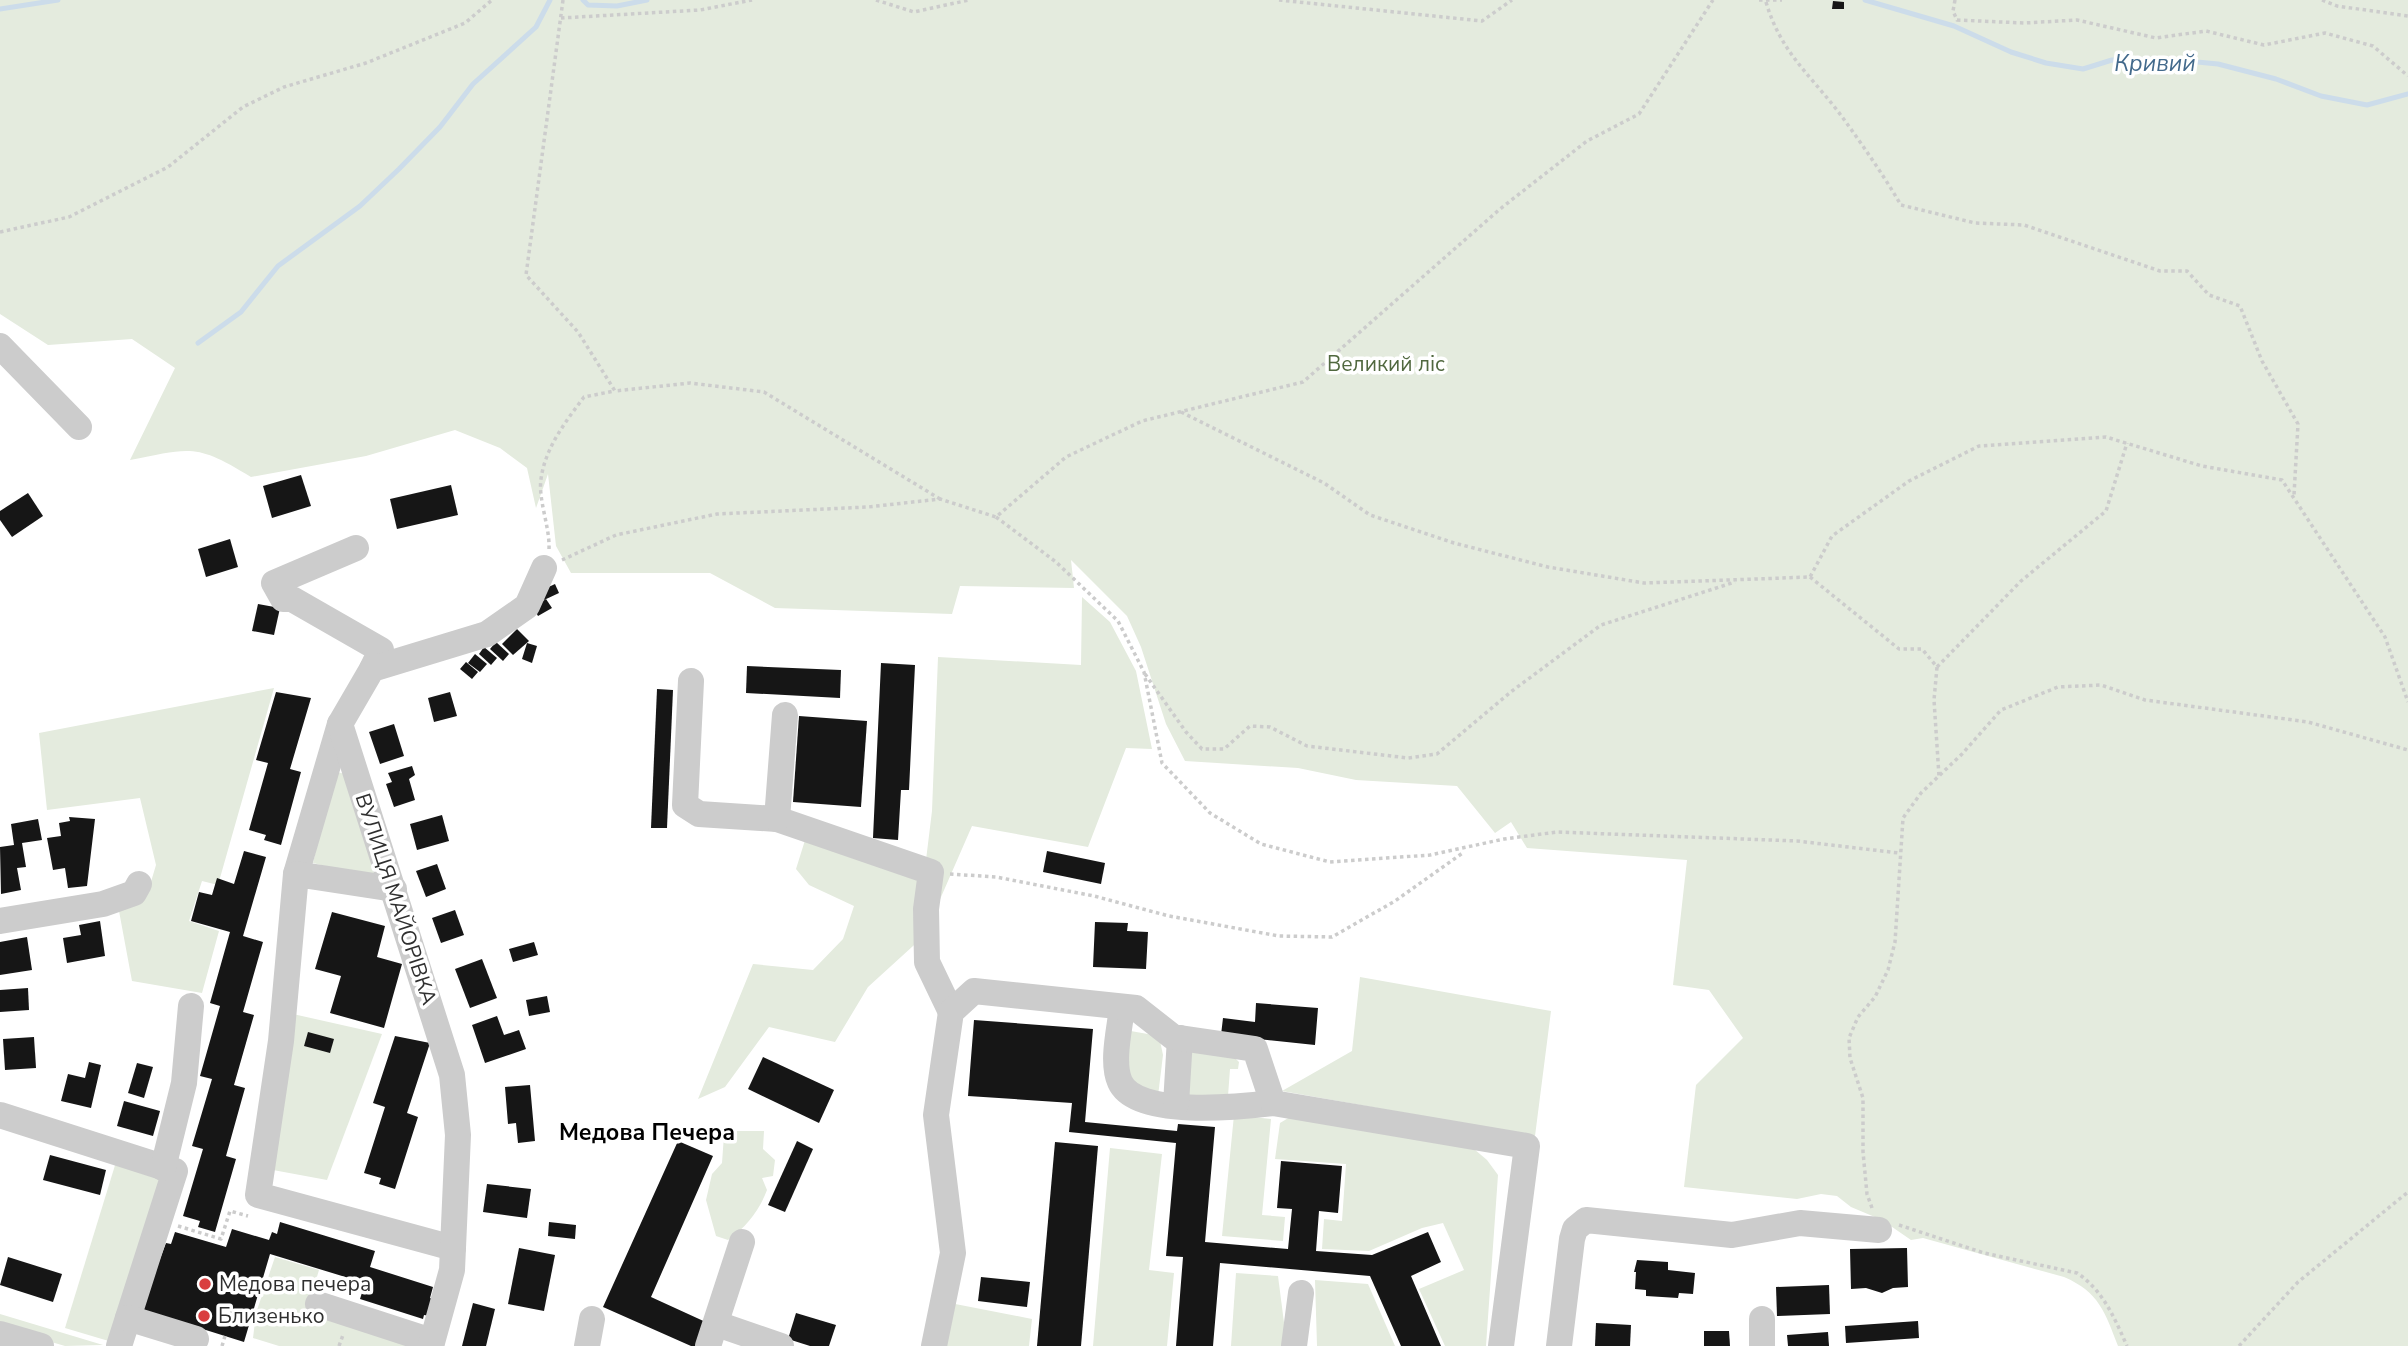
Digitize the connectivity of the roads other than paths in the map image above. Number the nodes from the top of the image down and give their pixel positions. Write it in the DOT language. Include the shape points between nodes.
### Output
graph roads {
  1 [pos="0,346"];
  2 [pos="79,427"];
  3 [pos="356,548"];
  4 [pos="544,568"];
  5 [pos="372,669"];
  6 [pos="691,681"];
  7 [pos="785,715"];
  8 [pos="340,724"];
  9 [pos="777,819"];
  10 [pos="296,874"];
  11 [pos="139,884"];
  12 [pos="394,889"];
  13 [pos="0,921"];
  14 [pos="191,1006"];
  15 [pos="1122,1007"];
  16 [pos="951,1012"];
  17 [pos="1180,1038"];
  18 [pos="1273,1103"];
  19 [pos="1175,1104"];
  20 [pos="0,1115"];
  21 [pos="169,1169"];
  22 [pos="1884,1223"];
  23 [pos="741,1242"];
  24 [pos="453,1248"];
  25 [pos="1301,1293"];
  26 [pos="318,1304"];
  27 [pos="128,1318"];
  28 [pos="592,1319"];
  29 [pos="1762,1319"];
  30 [pos="0,1334"];
  31 [pos="713,1335"];
  32 [pos="196,1339"];
  33 [pos="431,1343"];
  34 [pos="41,1346"];
  35 [pos="120,1346"];
  36 [pos="587,1346"];
  37 [pos="781,1346"];
  38 [pos="934,1346"];
  39 [pos="1294,1346"];
  40 [pos="1501,1346"];
  41 [pos="1559,1346"];
  42 [pos="1762,1346"];
  1 -- 2 [label="street"];
  3 -- 5 [label="street" via="274,583 283,599 292,599 381,650"];
  4 -- 5 [label="street" via="527,606 487,634"];
  5 -- 8 [label="street"];
  6 -- 9 [label="street" via="685,805 699,814"];
  7 -- 9 [label="street"];
  8 -- 10 [label="street"];
  8 -- 12 [label="street, ВУЛИЦЯ МАЙОРІВКА"];
  9 -- 16 [label="street" via="931,872 927,962"];
  10 -- 12 [label="street"];
  10 -- 24 [label="street" via="281,1041 258,1195"];
  11 -- 13 [label="street" via="134,893 103,904"];
  12 -- 24 [label="street, ВУЛИЦЯ МАЙОРІВКА" via="452,1075 458,1135"];
  14 -- 21 [label="street"];
  15 -- 16 [label="street" via="974,991"];
  15 -- 17 [label="street" via="1136,1008"];
  15 -- 19 [label="street" via="1120,1083 1139,1100"];
  16 -- 38 [label="street" via="936,1115 953,1253"];
  17 -- 18 [label="street" via="1255,1049"];
  17 -- 19 [label="street"];
  18 -- 19 [label="street" via="1221,1109"];
  18 -- 40 [label="street" via="1527,1146"];
  20 -- 21 [label="street"];
  21 -- 27 [label="street" via="159,1220"];
  22 -- 41 [label="street" via="1800,1223 1732,1235 1586,1220 1575,1229 1572,1239"];
  23 -- 31 [label="street"];
  24 -- 33 [label="street, ВУЛИЦЯ МАЙОРІВКА" via="452,1270"];
  25 -- 39 [label="street"];
  26 -- 33 [label="street"];
  27 -- 32 [label="street"];
  27 -- 35 [label="street"];
  28 -- 36 [label="street"];
  29 -- 42 [label="street"];
  30 -- 34 [label="street"];
  31 -- 37 [label="street"];
}
